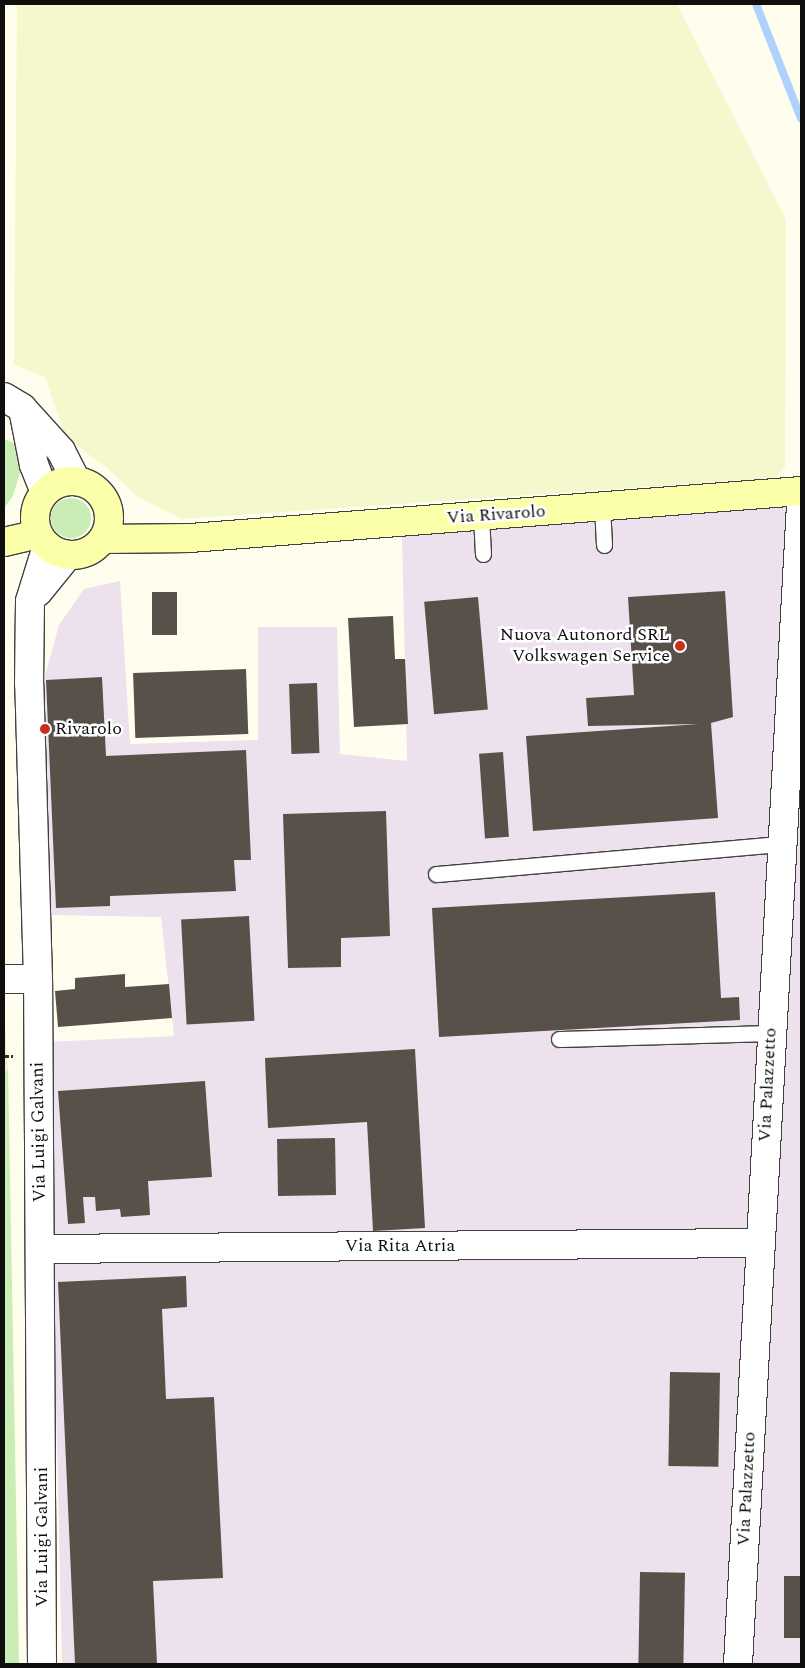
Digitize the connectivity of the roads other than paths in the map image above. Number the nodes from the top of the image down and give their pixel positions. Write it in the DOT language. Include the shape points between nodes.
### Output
graph roads {
  1 [pos="13,402"];
  2 [pos="76,481"];
  3 [pos="801,491"];
  4 [pos="602,506"];
  5 [pos="801,506"];
  6 [pos="108,511"];
  7 [pos="481,516"];
  8 [pos="4,526"];
  9 [pos="46,529"];
  10 [pos="190,538"];
  11 [pos="103,539"];
  12 [pos="4,542"];
  13 [pos="604,544"];
  14 [pos="483,554"];
  15 [pos="781,844"];
  16 [pos="436,874"];
  17 [pos="4,979"];
  18 [pos="38,979"];
  19 [pos="772,1032"];
  20 [pos="559,1039"];
  21 [pos="759,1243"];
  22 [pos="41,1249"];
  23 [pos="42,1664"];
  24 [pos="738,1664"];
  1 -- 2 [label="street" via="61,451"];
  1 -- 9 [label="street" via="34,465"];
  2 -- 6 [label="main road" via="97,491"];
  2 -- 9 [label="main road" via="59,483"];
  3 -- 4 [label="main road, Via Rivarolo"];
  4 -- 7 [label="main road, Via Rivarolo"];
  4 -- 13 [label="lane"];
  5 -- 15 [label="street, Via Palazzetto"];
  6 -- 10 [label="main road, Via Rivarolo"];
  6 -- 11 [label="main road" via="108,526"];
  7 -- 10 [label="main road, Via Rivarolo"];
  7 -- 14 [label="lane"];
  8 -- 9 [label="main road"];
  9 -- 11 [label="main road" via="88,552"];
  9 -- 12 [label="main road"];
  9 -- 18 [label="street, Via Luigi Galvani" via="30,601 29,684"];
  10 -- 11 [label="main road, Via Rivarolo"];
  15 -- 16 [label="lane"];
  15 -- 19 [label="street, Via Palazzetto"];
  17 -- 18 [label="street"];
  18 -- 22 [label="street, Via Luigi Galvani"];
  19 -- 20 [label="lane"];
  19 -- 21 [label="street, Via Palazzetto"];
  21 -- 22 [label="street, Via Rita Atria"];
  21 -- 24 [label="street, Via Palazzetto"];
  22 -- 23 [label="street, Via Luigi Galvani"];
}
